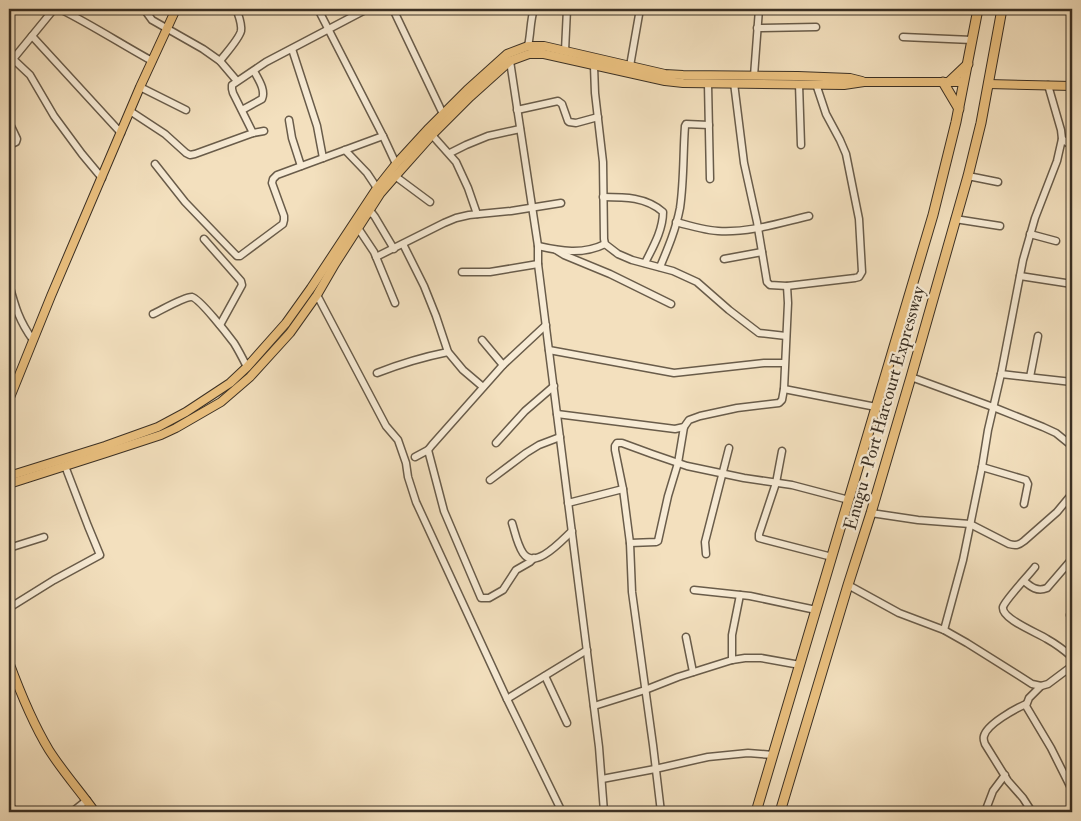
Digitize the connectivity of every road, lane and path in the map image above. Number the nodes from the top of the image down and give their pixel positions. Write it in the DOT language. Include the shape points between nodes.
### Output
graph roads {
  1 [pos="54,9"];
  2 [pos="60,9"];
  3 [pos="144,9"];
  4 [pos="176,9"];
  5 [pos="318,9"];
  6 [pos="367,9"];
  7 [pos="393,9"];
  8 [pos="534,9"];
  9 [pos="567,9"];
  10 [pos="640,9"];
  11 [pos="759,9"];
  12 [pos="978,9"];
  13 [pos="1002,9"];
  14 [pos="237,11"];
  15 [pos="816,26"];
  16 [pos="757,28"];
  17 [pos="168,30"];
  18 [pos="330,30"];
  19 [pos="32,36"];
  20 [pos="903,37"];
  21 [pos="972,40"];
  22 [pos="528,46"];
  23 [pos="292,49"];
  24 [pos="564,51"];
  25 [pos="11,61"];
  26 [pos="152,61"];
  27 [pos="220,61"];
  28 [pos="510,61"];
  29 [pos="968,64"];
  30 [pos="594,66"];
  31 [pos="630,66"];
  32 [pos="254,71"];
  33 [pos="754,76"];
  34 [pos="237,81"];
  35 [pos="864,82"];
  36 [pos="946,82"];
  37 [pos="964,82"];
  38 [pos="734,83"];
  39 [pos="708,84"];
  40 [pos="799,84"];
  41 [pos="816,84"];
  42 [pos="988,84"];
  43 [pos="1048,85"];
  44 [pos="1072,86"];
  45 [pos="140,87"];
  46 [pos="959,109"];
  47 [pos="186,110"];
  48 [pos="242,110"];
  49 [pos="517,110"];
  50 [pos="130,111"];
  51 [pos="443,114"];
  52 [pos="598,118"];
  53 [pos="289,120"];
  54 [pos="9,122"];
  55 [pos="709,126"];
  56 [pos="520,129"];
  57 [pos="264,131"];
  58 [pos="253,132"];
  59 [pos="121,133"];
  60 [pos="432,135"];
  61 [pos="383,136"];
  62 [pos="1062,139"];
  63 [pos="801,145"];
  64 [pos="9,146"];
  65 [pos="1072,146"];
  66 [pos="345,150"];
  67 [pos="450,154"];
  68 [pos="323,158"];
  69 [pos="155,164"];
  70 [pos="396,164"];
  71 [pos="301,166"];
  72 [pos="395,176"];
  73 [pos="968,176"];
  74 [pos="102,178"];
  75 [pos="710,179"];
  76 [pos="998,182"];
  77 [pos="376,188"];
  78 [pos="603,196"];
  79 [pos="430,202"];
  80 [pos="561,203"];
  81 [pos="531,208"];
  82 [pos="367,214"];
  83 [pos="477,214"];
  84 [pos="809,216"];
  85 [pos="955,219"];
  86 [pos="676,222"];
  87 [pos="1000,226"];
  88 [pos="358,228"];
  89 [pos="758,228"];
  90 [pos="1030,234"];
  91 [pos="204,239"];
  92 [pos="1056,241"];
  93 [pos="403,244"];
  94 [pos="605,244"];
  95 [pos="538,246"];
  96 [pos="394,249"];
  97 [pos="556,250"];
  98 [pos="762,252"];
  99 [pos="376,257"];
  100 [pos="724,258"];
  101 [pos="538,264"];
  102 [pos="646,264"];
  103 [pos="660,267"];
  104 [pos="462,272"];
  105 [pos="1020,276"];
  106 [pos="9,284"];
  107 [pos="1072,284"];
  108 [pos="787,286"];
  109 [pos="317,295"];
  110 [pos="394,303"];
  111 [pos="671,304"];
  112 [pos="153,314"];
  113 [pos="220,325"];
  114 [pos="546,325"];
  115 [pos="786,336"];
  116 [pos="1038,336"];
  117 [pos="33,340"];
  118 [pos="482,340"];
  119 [pos="549,350"];
  120 [pos="448,352"];
  121 [pos="784,362"];
  122 [pos="503,365"];
  123 [pos="247,367"];
  124 [pos="376,373"];
  125 [pos="1001,374"];
  126 [pos="911,377"];
  127 [pos="1030,377"];
  128 [pos="1072,382"];
  129 [pos="554,386"];
  130 [pos="483,387"];
  131 [pos="784,389"];
  132 [pos="9,400"];
  133 [pos="876,407"];
  134 [pos="993,407"];
  135 [pos="557,414"];
  136 [pos="684,426"];
  137 [pos="560,437"];
  138 [pos="496,442"];
  139 [pos="1072,446"];
  140 [pos="729,448"];
  141 [pos="428,450"];
  142 [pos="782,451"];
  143 [pos="415,457"];
  144 [pos="678,463"];
  145 [pos="65,466"];
  146 [pos="982,467"];
  147 [pos="723,474"];
  148 [pos="9,476"];
  149 [pos="490,480"];
  150 [pos="776,483"];
  151 [pos="9,484"];
  152 [pos="623,489"];
  153 [pos="1072,494"];
  154 [pos="848,500"];
  155 [pos="568,503"];
  156 [pos="1024,504"];
  157 [pos="870,513"];
  158 [pos="512,523"];
  159 [pos="970,524"];
  160 [pos="572,531"];
  161 [pos="44,537"];
  162 [pos="630,543"];
  163 [pos="9,548"];
  164 [pos="706,554"];
  165 [pos="832,557"];
  166 [pos="534,558"];
  167 [pos="1072,559"];
  168 [pos="1035,567"];
  169 [pos="1024,581"];
  170 [pos="848,585"];
  171 [pos="694,590"];
  172 [pos="740,595"];
  173 [pos="9,608"];
  174 [pos="816,610"];
  175 [pos="944,630"];
  176 [pos="686,637"];
  177 [pos="587,650"];
  178 [pos="1072,657"];
  179 [pos="732,660"];
  180 [pos="9,662"];
  181 [pos="800,665"];
  182 [pos="1072,666"];
  183 [pos="692,672"];
  184 [pos="545,676"];
  185 [pos="1041,686"];
  186 [pos="645,690"];
  187 [pos="507,699"];
  188 [pos="1026,704"];
  189 [pos="594,706"];
  190 [pos="566,723"];
  191 [pos="773,755"];
  192 [pos="655,769"];
  193 [pos="1005,775"];
  194 [pos="602,779"];
  195 [pos="1072,790"];
  196 [pos="87,800"];
  197 [pos="9,803"];
  198 [pos="14,812"];
  199 [pos="72,812"];
  200 [pos="96,812"];
  201 [pos="562,812"];
  202 [pos="604,812"];
  203 [pos="660,812"];
  204 [pos="756,812"];
  205 [pos="780,812"];
  206 [pos="985,812"];
  207 [pos="1032,812"];
  1 -- 19 [label="street"];
  2 -- 26 [label="street"];
  3 -- 17 [label="street" via="152,20"];
  4 -- 17 [label="main road"];
  5 -- 18 [label="street"];
  6 -- 18 [label="street"];
  7 -- 51 [label="street"];
  8 -- 22 [label="street"];
  9 -- 24 [label="street"];
  10 -- 31 [label="street"];
  11 -- 16 [label="street"];
  12 -- 21 [label="highway, Enugu - Port Harcourt Expressway"];
  13 -- 42 [label="highway, Enugu - Port Harcourt Expressway"];
  14 -- 27 [label="street" via="241,31"];
  15 -- 16 [label="street"];
  16 -- 33 [label="street"];
  17 -- 26 [label="main road"];
  17 -- 27 [label="street"];
  18 -- 23 [label="street"];
  18 -- 61 [label="street"];
  19 -- 25 [label="street"];
  19 -- 59 [label="street"];
  20 -- 21 [label="street"];
  21 -- 29 [label="highway, Enugu - Port Harcourt Expressway"];
  22 -- 24 [label="main road"];
  22 -- 51 [label="main road" via="507,54"];
  23 -- 32 [label="street"];
  23 -- 68 [label="street"];
  24 -- 31 [label="main road"];
  25 -- 74 [label="street" via="30,75 54,116"];
  26 -- 45 [label="main road"];
  27 -- 34 [label="street"];
  28 -- 30 [label="main road" via="529,54 544,54"];
  28 -- 49 [label="street"];
  28 -- 60 [label="main road"];
  29 -- 36 [label="highway"];
  29 -- 37 [label="highway, Enugu - Port Harcourt Expressway"];
  30 -- 39 [label="main road" via="665,81"];
  30 -- 52 [label="street"];
  31 -- 33 [label="main road" via="683,76"];
  32 -- 34 [label="street"];
  32 -- 48 [label="street" via="264,96"];
  33 -- 35 [label="main road" via="850,78"];
  34 -- 48 [label="street" via="232,89"];
  35 -- 36 [label="main road"];
  35 -- 41 [label="main road"];
  36 -- 37 [label="main road"];
  36 -- 46 [label="highway"];
  37 -- 46 [label="highway, Enugu - Port Harcourt Expressway"];
  38 -- 39 [label="main road"];
  38 -- 40 [label="main road"];
  38 -- 89 [label="street" via="744,163"];
  39 -- 55 [label="street"];
  40 -- 41 [label="main road"];
  40 -- 63 [label="street"];
  41 -- 108 [label="street" via="826,114 846,154 859,219 862,272 855,278"];
  42 -- 43 [label="main road"];
  42 -- 73 [label="highway, Enugu - Port Harcourt Expressway"];
  43 -- 44 [label="main road"];
  43 -- 62 [label="street"];
  45 -- 47 [label="street"];
  45 -- 50 [label="main road"];
  46 -- 133 [label="highway, Enugu - Port Harcourt Expressway"];
  48 -- 58 [label="street"];
  49 -- 52 [label="street" via="558,101 569,122"];
  49 -- 56 [label="street"];
  50 -- 58 [label="street" via="190,155"];
  50 -- 59 [label="main road"];
  51 -- 70 [label="main road"];
  52 -- 78 [label="street"];
  53 -- 71 [label="street"];
  54 -- 64 [label="street" via="16,136 16,142"];
  55 -- 75 [label="street"];
  55 -- 86 [label="street" via="685,126 682,185"];
  56 -- 67 [label="street" via="488,136"];
  56 -- 81 [label="street"];
  57 -- 58 [label="street"];
  59 -- 74 [label="main road"];
  60 -- 67 [label="street"];
  60 -- 72 [label="main road"];
  61 -- 66 [label="street"];
  61 -- 70 [label="street"];
  62 -- 65 [label="street"];
  62 -- 90 [label="street"];
  66 -- 68 [label="street"];
  66 -- 77 [label="street" via="367,173"];
  67 -- 83 [label="street"];
  68 -- 71 [label="street"];
  69 -- 71 [label="street" via="185,202 237,256 283,224 284,216 272,179"];
  70 -- 77 [label="main road"];
  72 -- 79 [label="street"];
  72 -- 82 [label="main road"];
  73 -- 76 [label="street"];
  73 -- 85 [label="highway, Enugu - Port Harcourt Expressway"];
  74 -- 117 [label="main road"];
  77 -- 123 [label="main road" via="286,323"];
  78 -- 94 [label="street"];
  78 -- 102 [label="street" via="638,199 664,212 657,240"];
  80 -- 81 [label="street"];
  81 -- 83 [label="street"];
  81 -- 95 [label="street"];
  82 -- 88 [label="main road"];
  82 -- 96 [label="street" via="372,213"];
  83 -- 93 [label="street" via="456,218"];
  84 -- 89 [label="street"];
  85 -- 87 [label="street"];
  85 -- 126 [label="highway, Enugu - Port Harcourt Expressway"];
  86 -- 89 [label="street" via="730,232"];
  86 -- 103 [label="street"];
  88 -- 99 [label="street"];
  88 -- 109 [label="main road"];
  89 -- 98 [label="street"];
  90 -- 92 [label="street"];
  90 -- 105 [label="street"];
  91 -- 113 [label="street" via="242,285"];
  93 -- 96 [label="street"];
  93 -- 120 [label="street" via="424,286"];
  94 -- 97 [label="street" via="577,251"];
  94 -- 102 [label="street" via="618,254"];
  95 -- 97 [label="street"];
  95 -- 101 [label="street"];
  96 -- 99 [label="street"];
  97 -- 111 [label="street"];
  98 -- 100 [label="street"];
  98 -- 108 [label="street" via="768,284"];
  99 -- 110 [label="street"];
  101 -- 104 [label="street" via="490,272"];
  101 -- 114 [label="street"];
  102 -- 103 [label="street"];
  103 -- 115 [label="street" via="697,282 759,332"];
  105 -- 107 [label="street"];
  105 -- 125 [label="street"];
  106 -- 117 [label="street" via="18,315"];
  108 -- 115 [label="street"];
  109 -- 145 [label="main road" via="290,333 250,377 220,402 161,435"];
  109 -- 187 [label="street" via="386,426 398,440 416,502"];
  112 -- 113 [label="street" via="192,297"];
  113 -- 123 [label="street"];
  114 -- 119 [label="street"];
  114 -- 122 [label="street"];
  115 -- 121 [label="street"];
  116 -- 127 [label="street"];
  117 -- 132 [label="main road"];
  118 -- 122 [label="street"];
  119 -- 121 [label="street" via="674,374"];
  119 -- 129 [label="street"];
  120 -- 124 [label="street"];
  120 -- 130 [label="street"];
  121 -- 131 [label="street"];
  122 -- 130 [label="street"];
  123 -- 148 [label="main road" via="230,384 158,427"];
  125 -- 127 [label="street"];
  125 -- 134 [label="street"];
  126 -- 134 [label="street"];
  126 -- 157 [label="highway, Enugu - Port Harcourt Expressway"];
  127 -- 128 [label="street"];
  129 -- 135 [label="street"];
  129 -- 138 [label="street" via="524,411"];
  130 -- 141 [label="street"];
  131 -- 133 [label="street"];
  131 -- 136 [label="street" via="779,403 700,416"];
  133 -- 154 [label="highway, Enugu - Port Harcourt Expressway"];
  134 -- 139 [label="street" via="1056,433"];
  134 -- 146 [label="street"];
  135 -- 136 [label="street" via="675,429"];
  135 -- 137 [label="street"];
  136 -- 144 [label="street"];
  137 -- 149 [label="street" via="539,445"];
  137 -- 155 [label="street"];
  140 -- 147 [label="street"];
  141 -- 143 [label="street"];
  141 -- 166 [label="street" via="444,511 481,598 489,598 503,590 516,570"];
  142 -- 150 [label="street"];
  144 -- 147 [label="street"];
  144 -- 152 [label="street" via="617,443 615,450"];
  144 -- 162 [label="street" via="658,541"];
  145 -- 151 [label="main road"];
  145 -- 173 [label="street" via="100,555"];
  146 -- 156 [label="street" via="1026,480"];
  146 -- 159 [label="street"];
  147 -- 150 [label="street"];
  147 -- 164 [label="street" via="705,542"];
  150 -- 154 [label="street"];
  150 -- 165 [label="street" via="759,538"];
  152 -- 155 [label="street"];
  152 -- 162 [label="street"];
  153 -- 159 [label="street" via="1057,512 1019,545 1009,544"];
  154 -- 165 [label="highway, Enugu - Port Harcourt Expressway"];
  155 -- 160 [label="street"];
  157 -- 159 [label="street"];
  157 -- 170 [label="highway, Enugu - Port Harcourt Expressway"];
  158 -- 166 [label="street" via="524,555"];
  159 -- 175 [label="street"];
  160 -- 166 [label="street" via="547,553"];
  160 -- 177 [label="street"];
  161 -- 163 [label="street"];
  162 -- 186 [label="street" via="632,592"];
  165 -- 174 [label="highway, Enugu - Port Harcourt Expressway"];
  167 -- 169 [label="street" via="1047,588 1037,590"];
  168 -- 169 [label="street"];
  169 -- 178 [label="street" via="1003,606 1007,616"];
  170 -- 175 [label="street" via="899,613"];
  170 -- 205 [label="highway, Enugu - Port Harcourt Expressway"];
  171 -- 172 [label="street"];
  172 -- 174 [label="street"];
  172 -- 179 [label="street" via="732,635"];
  174 -- 181 [label="highway, Enugu - Port Harcourt Expressway"];
  175 -- 185 [label="street" via="1032,684"];
  176 -- 183 [label="street"];
  177 -- 184 [label="street"];
  177 -- 189 [label="street"];
  179 -- 181 [label="street" via="761,658"];
  179 -- 183 [label="street"];
  180 -- 196 [label="main road" via="34,724 50,752"];
  181 -- 191 [label="highway, Enugu - Port Harcourt Expressway"];
  182 -- 185 [label="street"];
  183 -- 186 [label="street"];
  184 -- 187 [label="street"];
  184 -- 190 [label="street"];
  185 -- 188 [label="street"];
  186 -- 189 [label="street"];
  186 -- 192 [label="street"];
  187 -- 201 [label="street"];
  188 -- 193 [label="street" via="991,726 983,738"];
  188 -- 195 [label="street"];
  189 -- 194 [label="street"];
  191 -- 192 [label="street" via="748,753 708,757"];
  191 -- 204 [label="highway, Enugu - Port Harcourt Expressway"];
  192 -- 194 [label="street"];
  192 -- 203 [label="street"];
  193 -- 206 [label="street" via="993,791"];
  193 -- 207 [label="street"];
  194 -- 202 [label="street"];
  196 -- 199 [label="street"];
  196 -- 200 [label="main road"];
  197 -- 198 [label="street"];
}
